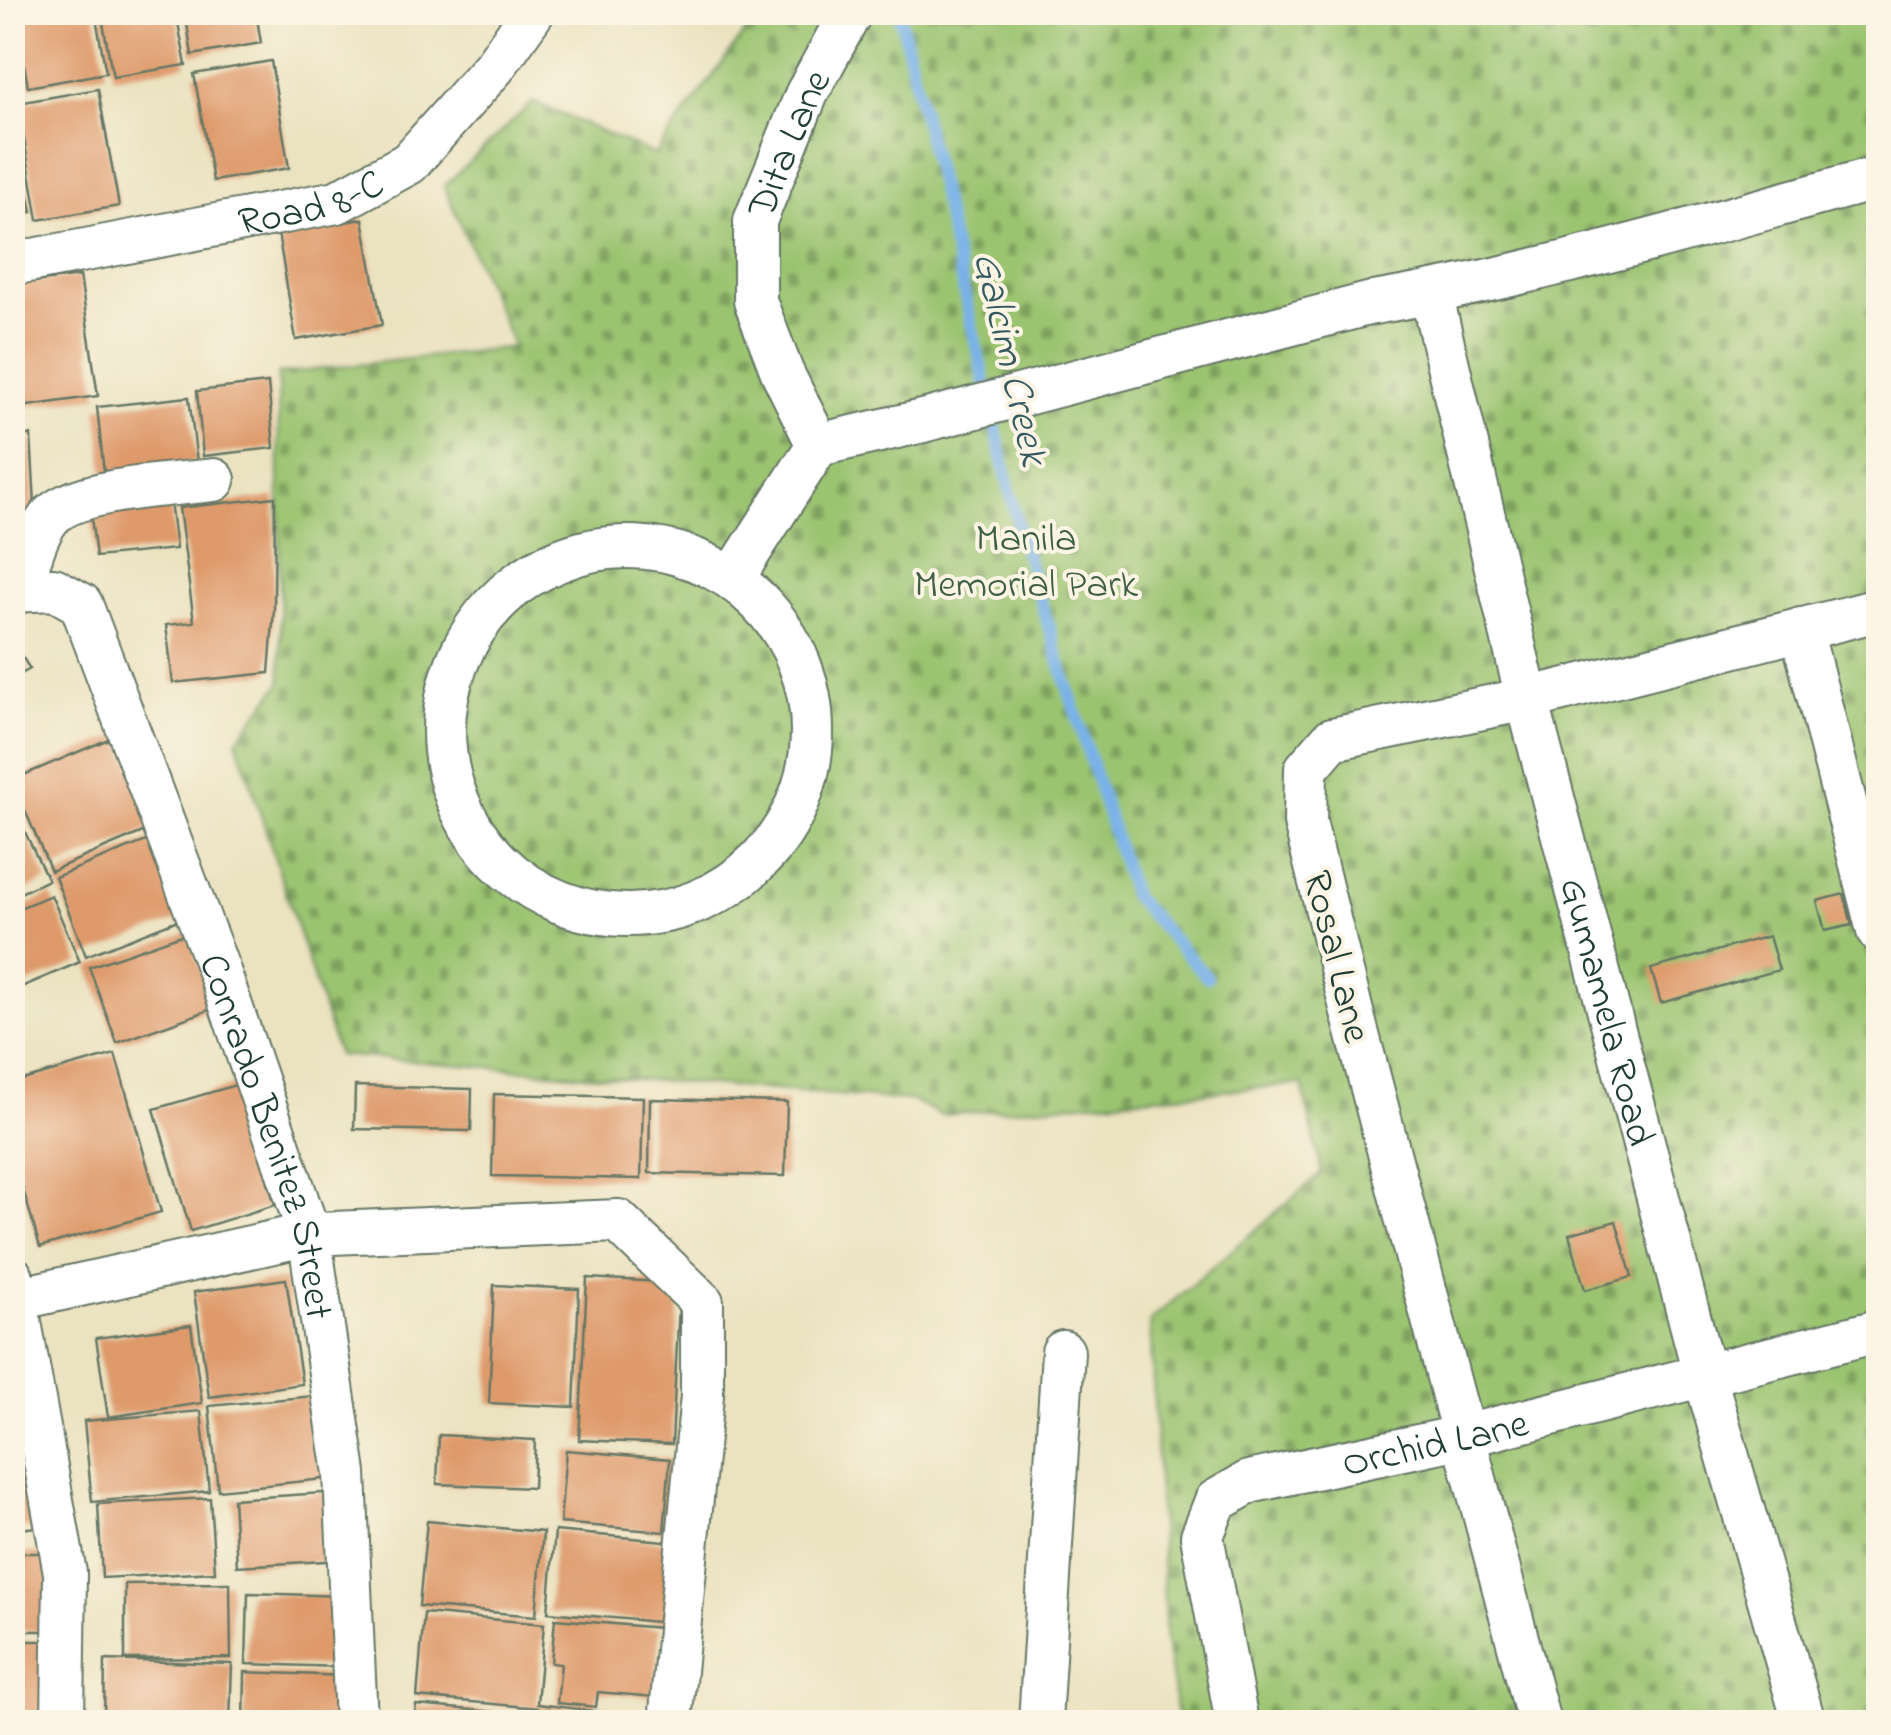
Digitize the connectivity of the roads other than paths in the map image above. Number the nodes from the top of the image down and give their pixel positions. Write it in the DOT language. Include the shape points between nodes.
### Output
graph roads {
  1 [pos="533,12"];
  2 [pos="851,13"];
  3 [pos="1878,178"];
  4 [pos="12,264"];
  5 [pos="1431,293"];
  6 [pos="818,445"];
  7 [pos="214,480"];
  8 [pos="733,578"];
  9 [pos="29,590"];
  10 [pos="1878,610"];
  11 [pos="1801,629"];
  12 [pos="1527,699"];
  13 [pos="1878,930"];
  14 [pos="309,1234"];
  15 [pos="14,1292"];
  16 [pos="1878,1331"];
  17 [pos="1063,1352"];
  18 [pos="1704,1377"];
  19 [pos="1465,1436"];
  20 [pos="64,1722"];
  21 [pos="356,1722"];
  22 [pos="670,1722"];
  23 [pos="1040,1722"];
  24 [pos="1238,1722"];
  25 [pos="1538,1722"];
  26 [pos="1804,1722"];
  1 -- 4 [label="street, Road 8-C" via="409,163 338,202"];
  2 -- 6 [label="street, Dita Lane" via="807,93 755,222 754,302"];
  3 -- 5 [label="street"];
  5 -- 6 [label="street"];
  5 -- 12 [label="street, Gumamela Road"];
  6 -- 8 [label="street"];
  7 -- 9 [label="street" via="94,496 58,509 45,524"];
  8 -- 8 [label="street" via="668,552 600,549 536,571 484,614 465,643 444,707 448,775 476,836 525,884 588,911 622,916 672,910 720,892 772,848 804,788 813,721 796,656 779,626"];
  9 -- 14 [label="street, Conrado Benitez Street" via="81,604"];
  10 -- 11 [label="street, Rosal Lane"];
  11 -- 12 [label="street, Rosal Lane"];
  11 -- 13 [label="street"];
  12 -- 18 [label="street, Gumamela Road"];
  12 -- 19 [label="street, Rosal Lane" via="1332,740 1306,769 1305,822"];
  14 -- 15 [label="street"];
  14 -- 21 [label="street, Conrado Benitez Street" via="345,1474"];
  14 -- 22 [label="street" via="618,1220 702,1302 702,1396"];
  15 -- 20 [label="street" via="65,1573"];
  16 -- 18 [label="street, Orchid Lane"];
  17 -- 23 [label="street"];
  18 -- 19 [label="street, Orchid Lane"];
  18 -- 26 [label="street, Gumamela Road"];
  19 -- 24 [label="street, Orchid Lane" via="1249,1482 1216,1501 1202,1536"];
  19 -- 25 [label="street, Rosal Lane"];
}
